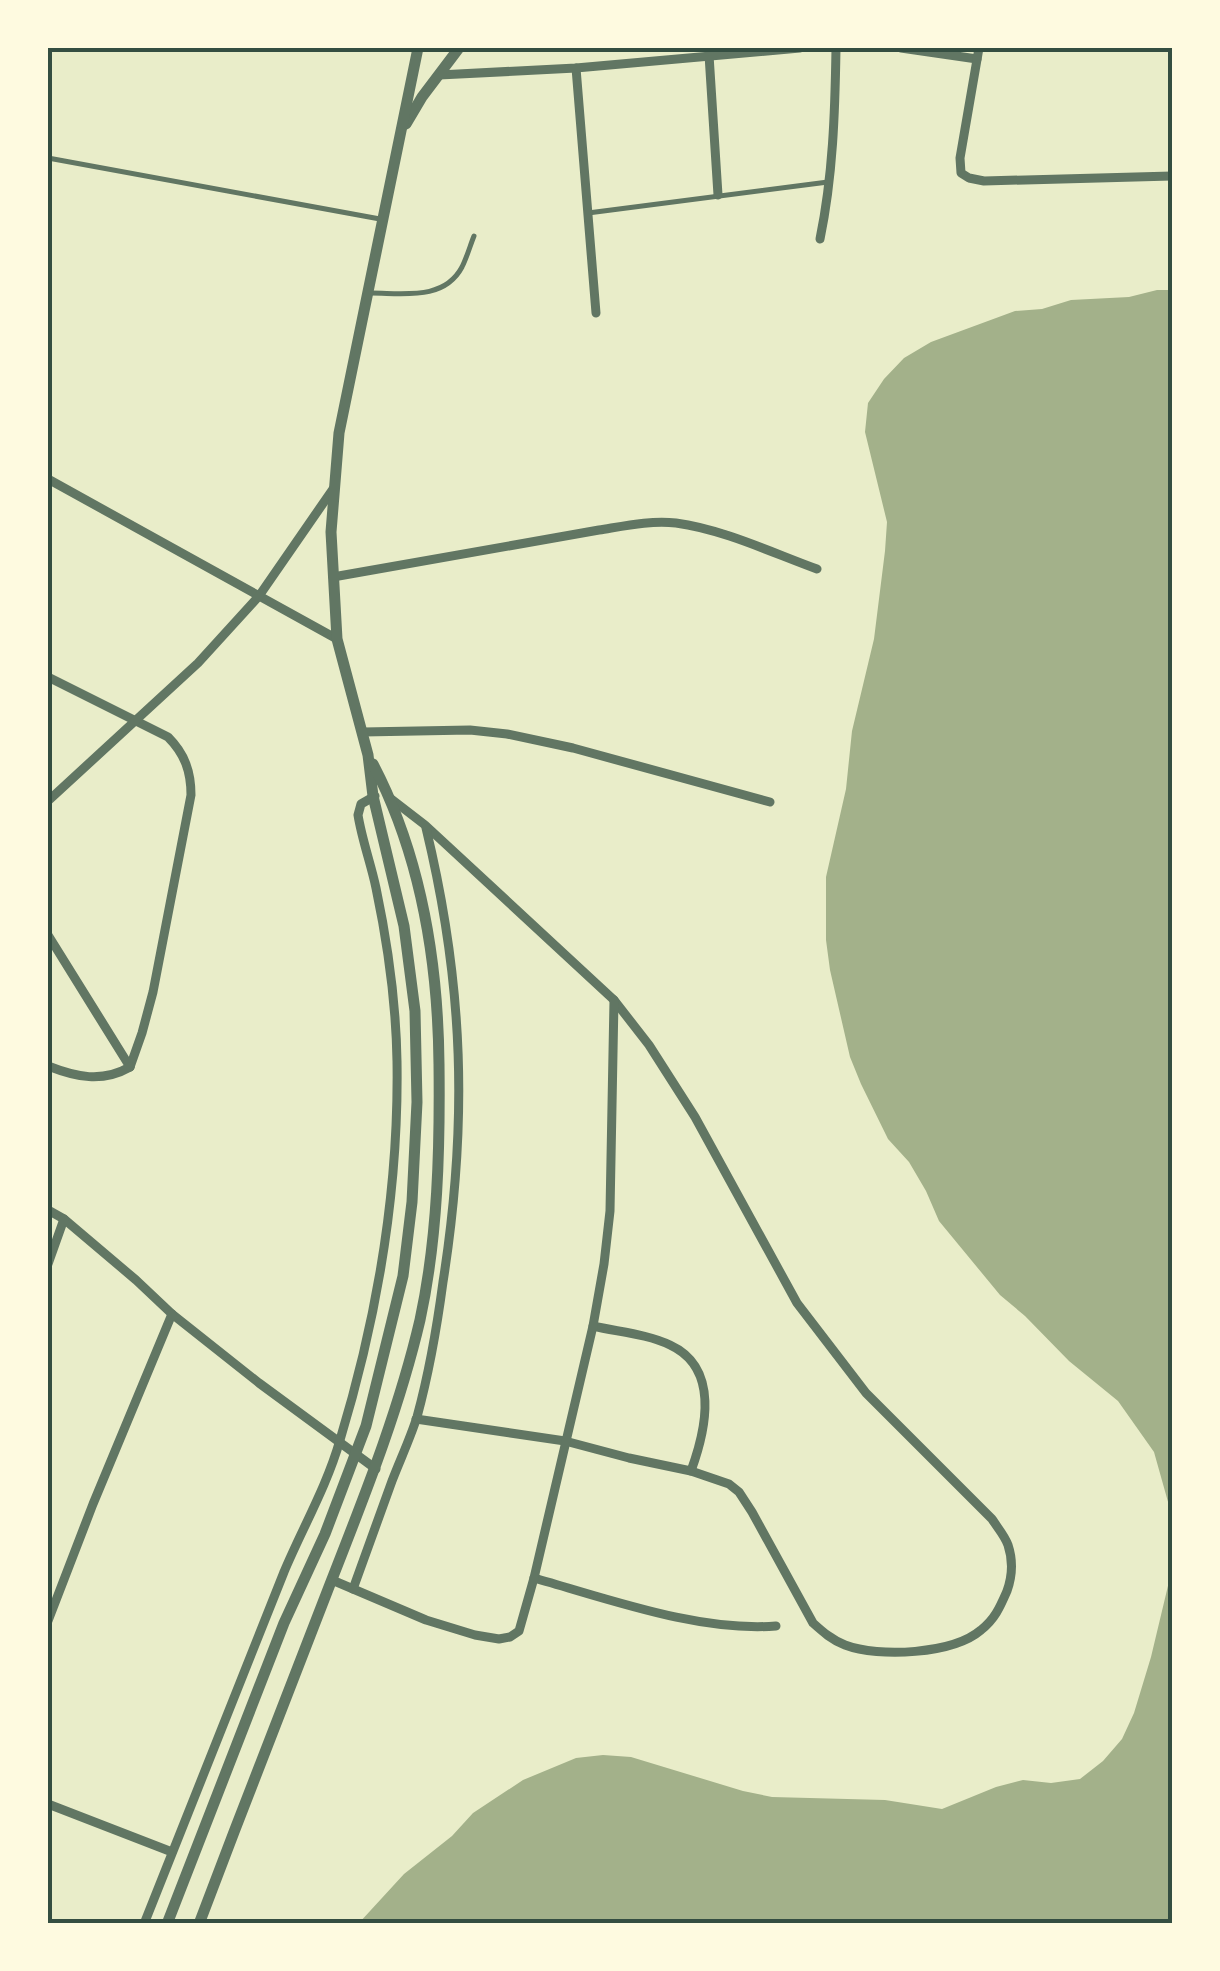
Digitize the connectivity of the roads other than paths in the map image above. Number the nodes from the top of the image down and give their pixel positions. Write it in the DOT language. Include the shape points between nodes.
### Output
graph roads {
  1 [pos="418,48"];
  2 [pos="460,48"];
  3 [pos="800,48"];
  4 [pos="836,48"];
  5 [pos="900,48"];
  6 [pos="979,48"];
  7 [pos="709,55"];
  8 [pos="977,59"];
  9 [pos="576,68"];
  10 [pos="438,75"];
  11 [pos="401,132"];
  12 [pos="48,158"];
  13 [pos="1172,176"];
  14 [pos="830,182"];
  15 [pos="718,195"];
  16 [pos="588,212"];
  17 [pos="383,220"];
  18 [pos="474,236"];
  19 [pos="820,239"];
  20 [pos="368,293"];
  21 [pos="596,313"];
  22 [pos="48,479"];
  23 [pos="333,489"];
  24 [pos="817,569"];
  25 [pos="333,576"];
  26 [pos="259,596"];
  27 [pos="337,640"];
  28 [pos="48,677"];
  29 [pos="137,720"];
  30 [pos="363,732"];
  31 [pos="368,755"];
  32 [pos="373,796"];
  33 [pos="391,798"];
  34 [pos="48,801"];
  35 [pos="770,802"];
  36 [pos="425,826"];
  37 [pos="48,935"];
  38 [pos="614,1000"];
  39 [pos="48,1066"];
  40 [pos="130,1067"];
  41 [pos="48,1210"];
  42 [pos="64,1219"];
  43 [pos="48,1264"];
  44 [pos="172,1314"];
  45 [pos="594,1326"];
  46 [pos="416,1418"];
  47 [pos="566,1442"];
  48 [pos="340,1444"];
  49 [pos="354,1455"];
  50 [pos="376,1469"];
  51 [pos="692,1471"];
  52 [pos="534,1578"];
  53 [pos="332,1580"];
  54 [pos="353,1589"];
  55 [pos="48,1621"];
  56 [pos="776,1626"];
  57 [pos="48,1804"];
  58 [pos="172,1852"];
  59 [pos="144,1924"];
  60 [pos="167,1924"];
  61 [pos="198,1924"];
  1 -- 11 [label="street"];
  2 -- 10 [label="street"];
  3 -- 7 [label="street"];
  4 -- 14 [label="street"];
  5 -- 8 [label="street"];
  6 -- 8 [label="street"];
  7 -- 9 [label="street"];
  7 -- 15 [label="street"];
  8 -- 13 [label="street" via="960,158 960,172 969,178"];
  9 -- 10 [label="street"];
  9 -- 16 [label="street"];
  10 -- 11 [label="street"];
  11 -- 17 [label="street"];
  12 -- 17 [label="lane"];
  14 -- 15 [label="lane"];
  14 -- 19 [label="street"];
  15 -- 16 [label="lane"];
  16 -- 21 [label="street"];
  17 -- 20 [label="street"];
  18 -- 20 [label="lane" via="462,267 443,288"];
  20 -- 23 [label="street" via="338,432"];
  22 -- 26 [label="street"];
  23 -- 25 [label="street"];
  23 -- 26 [label="street"];
  24 -- 25 [label="street" via="675,523"];
  25 -- 27 [label="street"];
  26 -- 27 [label="street"];
  26 -- 29 [label="street"];
  27 -- 30 [label="street"];
  28 -- 29 [label="street"];
  29 -- 34 [label="street"];
  29 -- 40 [label="street" via="179,748 192,795 153,992"];
  30 -- 31 [label="street"];
  30 -- 35 [label="street" via="507,734"];
  31 -- 32 [label="street"];
  31 -- 33 [label="street"];
  32 -- 33 [label="street"];
  32 -- 48 [label="street" via="358,815 392,971 395,1140 380,1270"];
  32 -- 49 [label="street" via="404,926 418,1102 402,1276"];
  33 -- 36 [label="street"];
  33 -- 50 [label="street" via="428,923 440,1110 420,1320"];
  36 -- 38 [label="street"];
  36 -- 46 [label="street" via="454,979 459,1150 450,1242"];
  37 -- 40 [label="street"];
  38 -- 45 [label="street" via="610,1211"];
  38 -- 51 [label="street" via="695,1118 798,1303 866,1392 992,1518 1008,1543 1010,1582 998,1614 950,1646 881,1652 841,1644 814,1623 739,1492"];
  39 -- 40 [label="street" via="86,1078"];
  41 -- 42 [label="street"];
  42 -- 43 [label="street"];
  42 -- 44 [label="street"];
  44 -- 48 [label="street"];
  44 -- 55 [label="street"];
  45 -- 47 [label="street"];
  45 -- 51 [label="street" via="655,1339 692,1360 706,1409"];
  46 -- 47 [label="street"];
  46 -- 54 [label="street"];
  47 -- 51 [label="street"];
  47 -- 52 [label="street"];
  48 -- 49 [label="street"];
  48 -- 58 [label="street"];
  49 -- 50 [label="street"];
  49 -- 60 [label="street"];
  50 -- 53 [label="street"];
  52 -- 54 [label="street" via="518,1630 499,1638 426,1620"];
  52 -- 56 [label="street" via="724,1626"];
  53 -- 54 [label="street"];
  53 -- 61 [label="street"];
  57 -- 58 [label="street"];
  58 -- 59 [label="street"];
}
